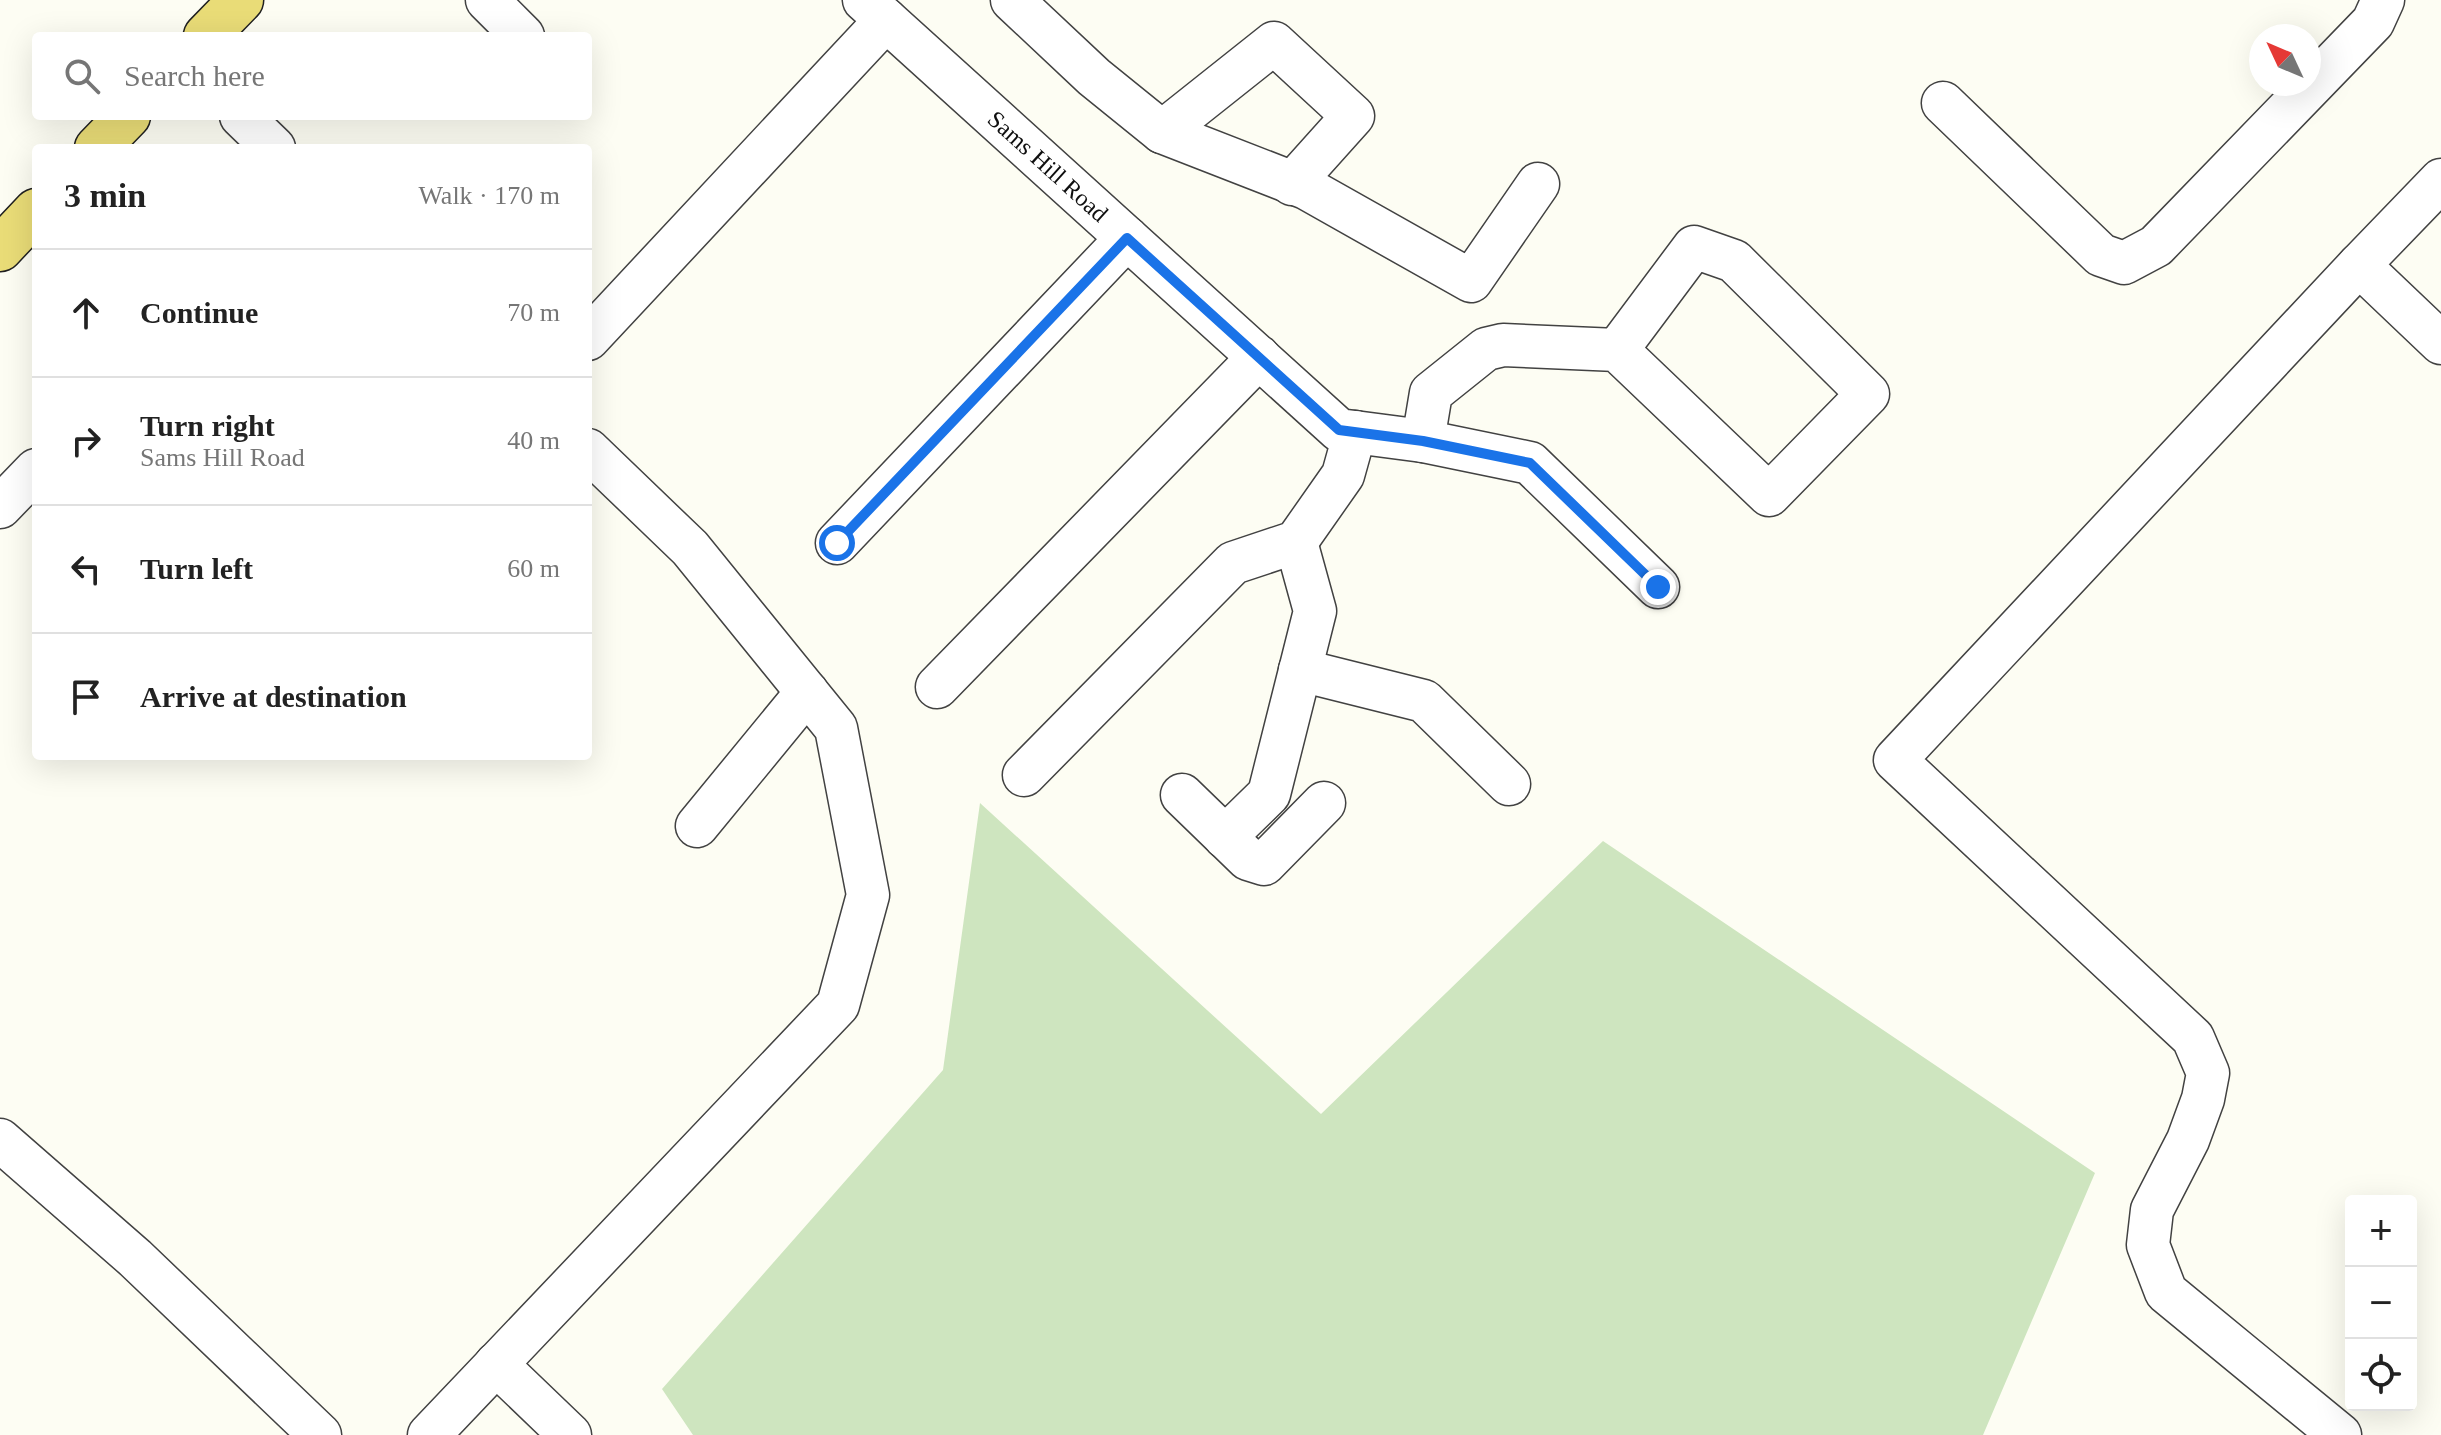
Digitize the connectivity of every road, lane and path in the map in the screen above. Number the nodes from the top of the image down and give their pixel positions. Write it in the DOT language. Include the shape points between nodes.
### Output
graph roads {
  1 [pos="487,0"];
  2 [pos="1012,0"];
  3 [pos="2383,0"];
  4 [pos="237,1"];
  5 [pos="875,10"];
  6 [pos="210,32"];
  7 [pos="519,32"];
  8 [pos="1943,103"];
  9 [pos="124,120"];
  10 [pos="245,120"];
  11 [pos="1162,132"];
  12 [pos="101,144"];
  13 [pos="270,144"];
  14 [pos="2441,180"];
  15 [pos="1292,184"];
  16 [pos="1538,184"];
  17 [pos="32,215"];
  18 [pos="1127,238"];
  19 [pos="0,249"];
  20 [pos="2359,265"];
  21 [pos="592,334"];
  22 [pos="2441,343"];
  23 [pos="1617,350"];
  24 [pos="1259,357"];
  25 [pos="1347,431"];
  26 [pos="1423,441"];
  27 [pos="592,454"];
  28 [pos="32,474"];
  29 [pos="0,507"];
  30 [pos="1296,542"];
  31 [pos="837,543"];
  32 [pos="1658,587"];
  33 [pos="1300,670"];
  34 [pos="937,687"];
  35 [pos="807,692"];
  36 [pos="1024,775"];
  37 [pos="1509,784"];
  38 [pos="1182,795"];
  39 [pos="1324,803"];
  40 [pos="697,826"];
  41 [pos="1225,837"];
  42 [pos="0,1140"];
  43 [pos="496,1364"];
  44 [pos="320,1435"];
  45 [pos="429,1435"];
  46 [pos="570,1435"];
  47 [pos="2340,1435"];
  1 -- 7 [label="street"];
  2 -- 11 [label="street"];
  3 -- 8 [label="street" via="2373,22 2156,246 2124,263 2101,255"];
  4 -- 6 [label="main road"];
  5 -- 18 [label="street, Sams Hill Road"];
  5 -- 21 [label="street"];
  9 -- 12 [label="main road"];
  10 -- 13 [label="street"];
  11 -- 15 [label="street"];
  11 -- 15 [label="street" via="1274,43 1353,116"];
  14 -- 20 [label="street"];
  15 -- 16 [label="street" via="1471,281"];
  17 -- 19 [label="main road"];
  18 -- 24 [label="street, Sams Hill Road"];
  18 -- 31 [label="street"];
  20 -- 22 [label="street"];
  20 -- 47 [label="street" via="1895,760 2193,1038 2208,1073 2203,1099 2152,1210 2148,1245 2166,1292"];
  23 -- 23 [label="street" via="1769,495 1868,394 1734,261 1694,247"];
  23 -- 26 [label="street" via="1503,345 1486,349 1431,393"];
  24 -- 25 [label="street, Sams Hill Road"];
  24 -- 34 [label="street"];
  25 -- 26 [label="street"];
  25 -- 30 [label="street" via="1343,475"];
  26 -- 32 [label="street" via="1530,463"];
  27 -- 35 [label="street" via="690,548"];
  28 -- 29 [label="street"];
  30 -- 33 [label="street" via="1315,611"];
  30 -- 36 [label="street" via="1233,563"];
  33 -- 37 [label="street" via="1424,701"];
  33 -- 41 [label="street" via="1269,794"];
  35 -- 40 [label="street"];
  35 -- 43 [label="street" via="836,728 868,895 838,1005"];
  38 -- 41 [label="street"];
  39 -- 41 [label="street" via="1264,864 1248,859"];
  42 -- 44 [label="street" via="135,1258"];
  43 -- 45 [label="street"];
  43 -- 46 [label="street"];
}
